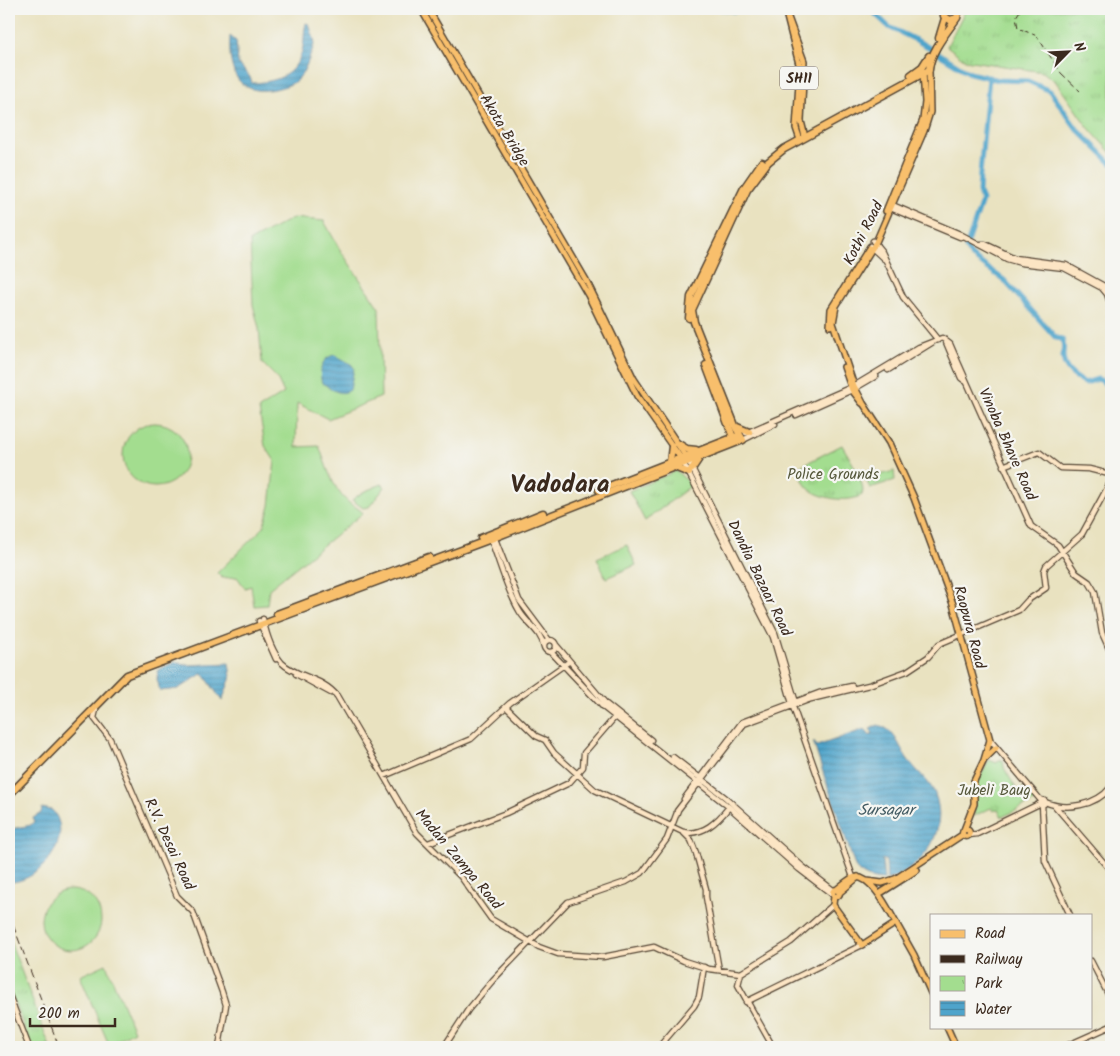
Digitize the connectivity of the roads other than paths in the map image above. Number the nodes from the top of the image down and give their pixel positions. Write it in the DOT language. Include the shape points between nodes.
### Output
graph roads {
  1 [pos="421,9"];
  2 [pos="428,9"];
  3 [pos="943,9"];
  4 [pos="959,9"];
  5 [pos="786,13"];
  6 [pos="946,18"];
  7 [pos="957,18"];
  8 [pos="941,38"];
  9 [pos="927,67"];
  10 [pos="802,137"];
  11 [pos="889,206"];
  12 [pos="875,241"];
  13 [pos="871,247"];
  14 [pos="885,260"];
  15 [pos="572,261"];
  16 [pos="1062,265"];
  17 [pos="1111,297"];
  18 [pos="1111,306"];
  19 [pos="939,340"];
  20 [pos="853,388"];
  21 [pos="733,422"];
  22 [pos="749,432"];
  23 [pos="741,437"];
  24 [pos="734,441"];
  25 [pos="674,444"];
  26 [pos="701,453"];
  27 [pos="684,459"];
  28 [pos="671,464"];
  29 [pos="1003,466"];
  30 [pos="691,471"];
  31 [pos="1111,479"];
  32 [pos="916,501"];
  33 [pos="492,536"];
  34 [pos="1062,552"];
  35 [pos="261,622"];
  36 [pos="961,635"];
  37 [pos="549,640"];
  38 [pos="557,646"];
  39 [pos="544,647"];
  40 [pos="551,652"];
  41 [pos="1111,653"];
  42 [pos="569,665"];
  43 [pos="111,689"];
  44 [pos="96,704"];
  45 [pos="795,706"];
  46 [pos="506,707"];
  47 [pos="615,717"];
  48 [pos="990,740"];
  49 [pos="996,748"];
  50 [pos="984,760"];
  51 [pos="577,775"];
  52 [pos="384,776"];
  53 [pos="700,780"];
  54 [pos="1111,788"];
  55 [pos="9,790"];
  56 [pos="9,795"];
  57 [pos="1042,802"];
  58 [pos="1055,806"];
  59 [pos="732,807"];
  60 [pos="671,825"];
  61 [pos="684,832"];
  62 [pos="696,834"];
  63 [pos="965,834"];
  64 [pos="428,844"];
  65 [pos="694,847"];
  66 [pos="1111,871"];
  67 [pos="856,879"];
  68 [pos="867,881"];
  69 [pos="835,893"];
  70 [pos="879,894"];
  71 [pos="832,905"];
  72 [pos="1070,914"];
  73 [pos="896,923"];
  74 [pos="530,942"];
  75 [pos="862,945"];
  76 [pos="1092,963"];
  77 [pos="704,967"];
  78 [pos="719,970"];
  79 [pos="741,973"];
  80 [pos="930,991"];
  81 [pos="9,995"];
  82 [pos="1111,1000"];
  83 [pos="746,1002"];
  84 [pos="1111,1026"];
  85 [pos="947,1028"];
  86 [pos="29,1047"];
  87 [pos="219,1047"];
  88 [pos="444,1047"];
  89 [pos="659,1047"];
  90 [pos="773,1047"];
  91 [pos="956,1047"];
  92 [pos="1064,1047"];
  1 -- 15 [label="main road, Akota Bridge"];
  2 -- 15 [label="main road"];
  3 -- 6 [label="highway"];
  4 -- 7 [label="highway"];
  5 -- 10 [label="main road, SH11" via="800,68 796,128"];
  6 -- 7 [label="highway"];
  6 -- 8 [label="highway"];
  7 -- 8 [label="highway"];
  8 -- 9 [label="highway"];
  9 -- 10 [label="highway"];
  9 -- 11 [label="main road, Kothi Road" via="931,97 928,118"];
  10 -- 21 [label="highway" via="777,153 752,182 694,304 694,322"];
  10 -- 24 [label="highway" via="774,150 751,175 689,303 690,324"];
  11 -- 12 [label="main road, Kothi Road"];
  11 -- 16 [label="street" via="925,218 1008,259"];
  12 -- 13 [label="main road, Kothi Road"];
  12 -- 14 [label="street"];
  13 -- 14 [label="street"];
  13 -- 20 [label="main road, Kothi Road" via="833,315"];
  14 -- 19 [label="street" via="898,288"];
  15 -- 25 [label="main road" via="633,389"];
  16 -- 17 [label="street" via="1104,286"];
  16 -- 18 [label="street" via="1102,288"];
  19 -- 20 [label="street" via="919,347"];
  19 -- 29 [label="street, Vinoba Bhave Road" via="965,381"];
  20 -- 22 [label="street"];
  20 -- 23 [label="street"];
  20 -- 32 [label="main road, Kothi Road" via="889,443"];
  21 -- 22 [label="highway" via="740,430"];
  21 -- 23 [label="highway"];
  22 -- 23 [label="street"];
  23 -- 24 [label="highway"];
  24 -- 26 [label="highway"];
  25 -- 26 [label="highway"];
  25 -- 27 [label="main road"];
  25 -- 28 [label="highway"];
  26 -- 27 [label="highway"];
  26 -- 30 [label="highway"];
  27 -- 28 [label="highway"];
  27 -- 30 [label="street, Dandia Bazaar Road"];
  28 -- 30 [label="highway"];
  28 -- 33 [label="highway"];
  29 -- 31 [label="street" via="1039,452 1060,468 1089,469 1110,474"];
  29 -- 34 [label="street, Vinoba Bhave Road" via="1031,526"];
  30 -- 45 [label="street, Dandia Bazaar Road" via="773,636"];
  31 -- 34 [label="street" via="1082,534"];
  32 -- 36 [label="main road, Raopura Road"];
  33 -- 35 [label="highway"];
  33 -- 37 [label="street" via="519,600"];
  33 -- 39 [label="street" via="511,594 521,614 539,634"];
  34 -- 36 [label="street" via="1045,568 1047,585 1043,591 997,622"];
  34 -- 41 [label="street, Vinoba Bhave Road" via="1076,573 1096,592 1102,633"];
  35 -- 43 [label="highway" via="145,667"];
  35 -- 52 [label="street, Madan Zampa Road" via="282,663 325,685 336,696"];
  36 -- 45 [label="street" via="939,644 907,671 869,685 830,690"];
  36 -- 48 [label="main road, Raopura Road"];
  37 -- 38 [label="street"];
  37 -- 39 [label="street"];
  38 -- 40 [label="street"];
  38 -- 42 [label="street"];
  39 -- 40 [label="street"];
  40 -- 42 [label="street"];
  42 -- 46 [label="street" via="558,669"];
  42 -- 47 [label="street"];
  42 -- 53 [label="street" via="615,712"];
  43 -- 44 [label="highway"];
  43 -- 87 [label="street, R.V. Desai Road" via="113,694 94,711 94,718 110,740 177,896 194,916 226,1005"];
  44 -- 55 [label="highway"];
  44 -- 56 [label="highway"];
  45 -- 53 [label="street" via="761,713 738,725"];
  45 -- 67 [label="street, Dandia Bazaar Road"];
  46 -- 51 [label="street" via="536,736 545,740"];
  46 -- 52 [label="street" via="471,739"];
  47 -- 51 [label="street" via="584,753 583,767"];
  47 -- 53 [label="street"];
  48 -- 49 [label="street"];
  48 -- 50 [label="main road"];
  49 -- 50 [label="main road"];
  49 -- 57 [label="street"];
  50 -- 63 [label="main road" via="974,781 974,804"];
  51 -- 60 [label="street" via="595,790"];
  51 -- 64 [label="street" via="569,783 521,806"];
  52 -- 64 [label="street, Madan Zampa Road" via="408,820"];
  53 -- 59 [label="street"];
  53 -- 60 [label="street" via="677,811"];
  54 -- 58 [label="street" via="1088,802 1067,808"];
  57 -- 58 [label="street"];
  57 -- 63 [label="street" via="977,834"];
  57 -- 72 [label="street" via="1045,861"];
  58 -- 66 [label="street"];
  59 -- 62 [label="street" via="718,821"];
  59 -- 69 [label="street" via="799,869"];
  60 -- 61 [label="street"];
  60 -- 74 [label="street" via="667,839 642,873 626,882 568,902"];
  61 -- 62 [label="street"];
  61 -- 65 [label="street"];
  62 -- 65 [label="street"];
  63 -- 68 [label="main road" via="895,879 882,883"];
  63 -- 70 [label="main road" via="913,874"];
  64 -- 74 [label="street, Madan Zampa Road" via="468,885 490,919"];
  65 -- 78 [label="street" via="706,888"];
  67 -- 68 [label="main road"];
  67 -- 69 [label="main road"];
  68 -- 70 [label="main road"];
  69 -- 71 [label="main road"];
  70 -- 73 [label="main road"];
  71 -- 75 [label="main road"];
  71 -- 79 [label="street" via="791,942"];
  73 -- 75 [label="main road"];
  73 -- 80 [label="main road"];
  74 -- 77 [label="street, Madan Zampa Road" via="558,954 603,957 654,947"];
  74 -- 88 [label="street" via="468,1010"];
  75 -- 83 [label="street"];
  76 -- 82 [label="street"];
  77 -- 78 [label="street, Madan Zampa Road"];
  77 -- 89 [label="street" via="699,997 694,1006"];
  78 -- 79 [label="street, Madan Zampa Road"];
  79 -- 83 [label="street" via="738,986"];
  81 -- 86 [label="street"];
  83 -- 90 [label="street"];
  84 -- 92 [label="street"];
  85 -- 91 [label="main road"];
}
